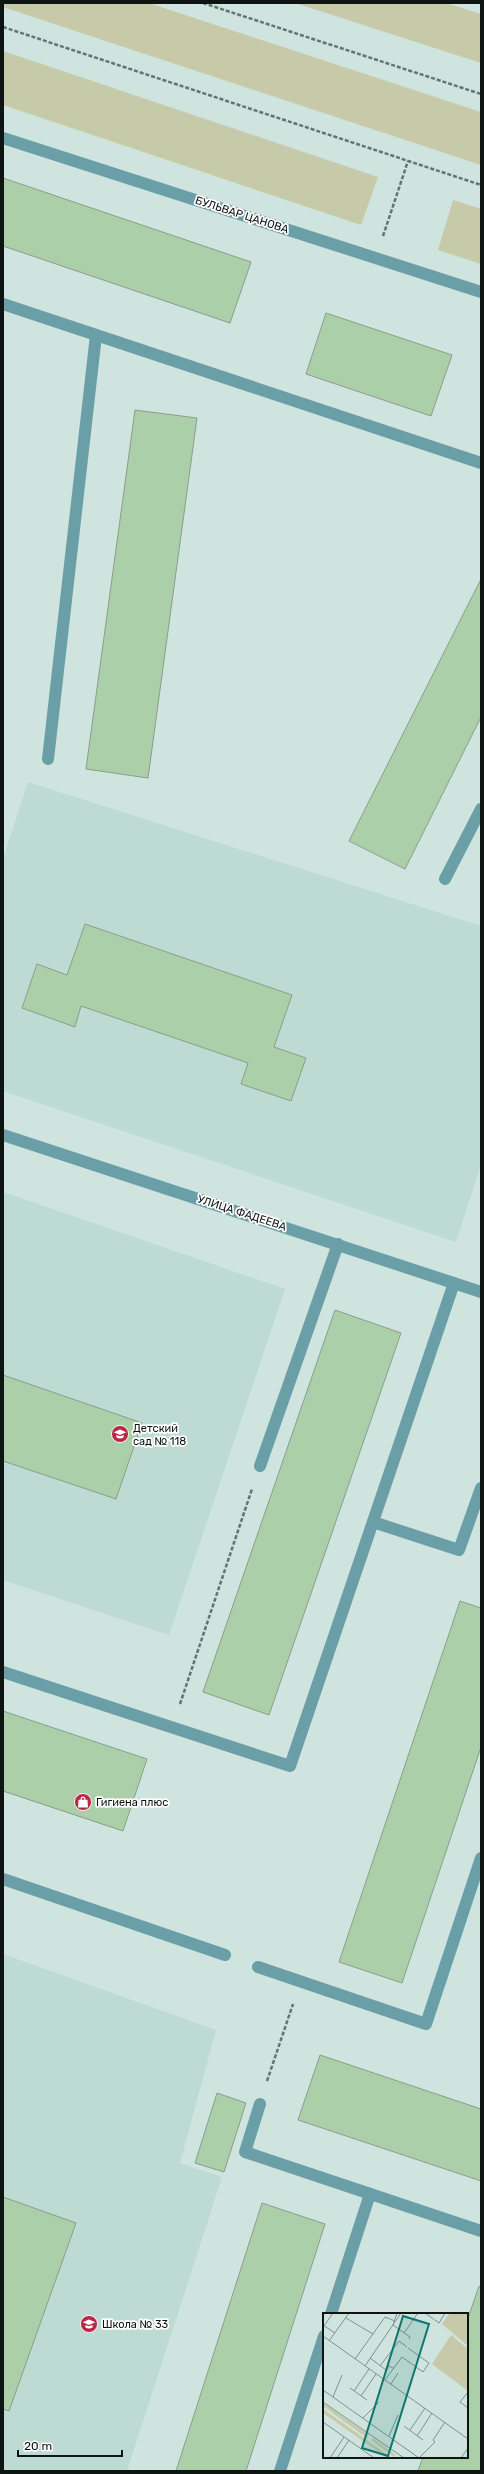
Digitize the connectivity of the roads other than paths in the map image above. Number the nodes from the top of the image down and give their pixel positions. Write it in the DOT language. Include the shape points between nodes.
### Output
graph roads {
  1 [pos="3,138"];
  2 [pos="481,292"];
  3 [pos="3,304"];
  4 [pos="96,335"];
  5 [pos="481,464"];
  6 [pos="48,759"];
  7 [pos="481,808"];
  8 [pos="445,879"];
  9 [pos="3,1134"];
  10 [pos="338,1244"];
  11 [pos="454,1283"];
  12 [pos="481,1292"];
  13 [pos="260,1466"];
  14 [pos="481,1488"];
  15 [pos="373,1522"];
  16 [pos="3,1672"];
  17 [pos="481,1858"];
  18 [pos="3,1879"];
  19 [pos="225,1955"];
  20 [pos="258,1967"];
  21 [pos="260,2104"];
  22 [pos="370,2194"];
  23 [pos="481,2231"];
  24 [pos="331,2313"];
  25 [pos="323,2339"];
  26 [pos="280,2471"];
  1 -- 2 [label="street, БУЛЬВАР ЦАНОВА"];
  3 -- 4 [label="street"];
  4 -- 5 [label="street"];
  4 -- 6 [label="street"];
  7 -- 8 [label="street"];
  9 -- 10 [label="street, УЛИЦА ФАДЕЕВА"];
  10 -- 11 [label="street, УЛИЦА ФАДЕЕВА"];
  10 -- 13 [label="street"];
  11 -- 12 [label="street, УЛИЦА ФАДЕЕВА"];
  11 -- 15 [label="street"];
  14 -- 15 [label="street" via="459,1550"];
  15 -- 16 [label="street" via="290,1766"];
  17 -- 20 [label="street" via="426,2024"];
  18 -- 19 [label="street"];
  21 -- 22 [label="street" via="245,2152"];
  22 -- 23 [label="street"];
  22 -- 24 [label="street"];
  25 -- 26 [label="street"];
}
